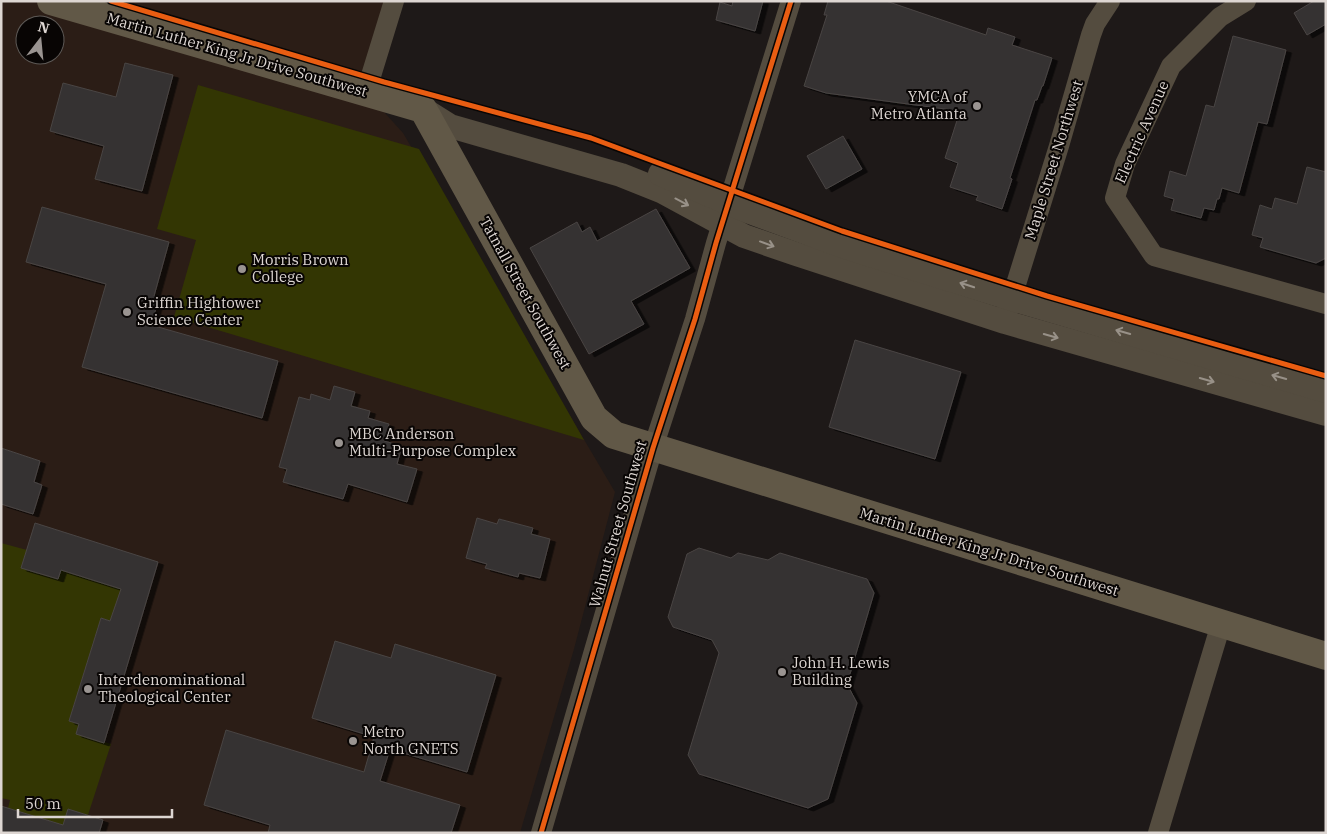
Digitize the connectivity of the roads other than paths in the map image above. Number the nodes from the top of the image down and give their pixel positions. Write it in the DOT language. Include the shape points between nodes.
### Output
graph roads {
  1 [pos="51,1"];
  2 [pos="394,1"];
  3 [pos="790,1"];
  4 [pos="1110,1"];
  5 [pos="1246,1"];
  6 [pos="366,92"];
  7 [pos="423,109"];
  8 [pos="726,214"];
  9 [pos="1012,299"];
  10 [pos="1326,304"];
  11 [pos="1004,322"];
  12 [pos="1326,391"];
  13 [pos="1326,414"];
  14 [pos="653,448"];
  15 [pos="1221,624"];
  16 [pos="1326,656"];
  17 [pos="541,833"];
  18 [pos="1158,833"];
  1 -- 6 [label="main road, Martin Luther King Jr Drive Southwest"];
  2 -- 6 [label="street"];
  3 -- 8 [label="street, Walnut Street Southwest"];
  4 -- 9 [label="street, Maple Street Northwest" via="1091,35"];
  5 -- 10 [label="street, Electric Avenue" via="1220,18 1172,66 1125,164 1114,198 1154,256"];
  6 -- 7 [label="main road, Martin Luther King Jr Drive Southwest"];
  7 -- 8 [label="street" via="450,126 621,175"];
  7 -- 14 [label="main road, Tatnall Street Southwest" via="594,418 614,434"];
  9 -- 8 [label="street, one-way"];
  8 -- 11 [label="street, one-way" via="744,236"];
  8 -- 14 [label="street, Walnut Street Southwest"];
  9 -- 11 [label="street, Maple Street Northwest"];
  12 -- 9 [label="street, one-way"];
  11 -- 13 [label="street, one-way"];
  14 -- 15 [label="main road, Martin Luther King Jr Drive Southwest"];
  14 -- 17 [label="street, Walnut Street Southwest"];
  15 -- 16 [label="main road, Martin Luther King Jr Drive Southwest"];
  15 -- 18 [label="street"];
}
